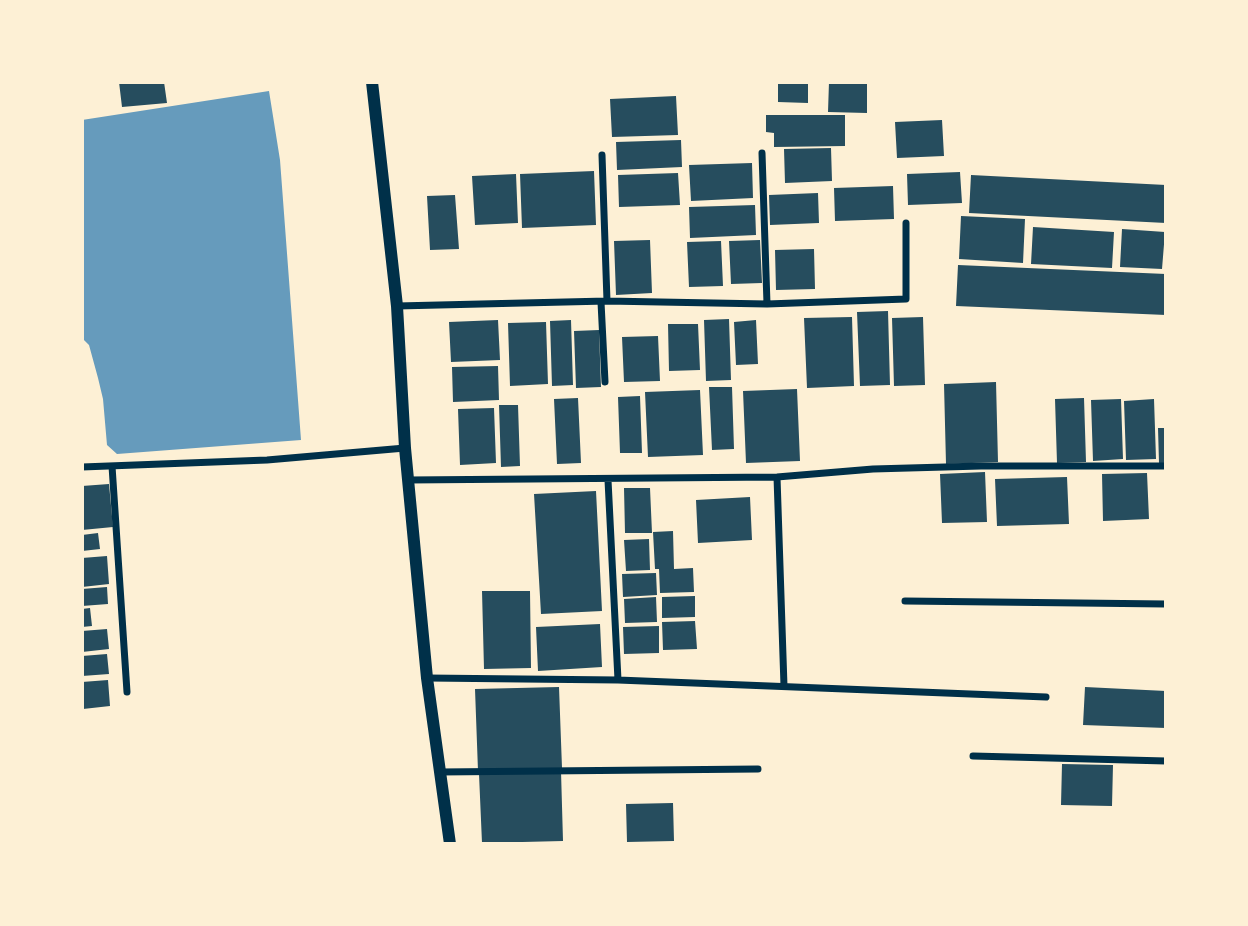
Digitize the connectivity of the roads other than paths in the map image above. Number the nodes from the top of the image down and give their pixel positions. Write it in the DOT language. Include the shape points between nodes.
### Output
graph roads {
  1 [pos="372,82"];
  2 [pos="762,153"];
  3 [pos="602,155"];
  4 [pos="906,223"];
  5 [pos="604,301"];
  6 [pos="767,304"];
  7 [pos="397,306"];
  8 [pos="605,382"];
  9 [pos="405,448"];
  10 [pos="112,466"];
  11 [pos="1166,466"];
  12 [pos="82,467"];
  13 [pos="777,477"];
  14 [pos="408,480"];
  15 [pos="608,480"];
  16 [pos="905,601"];
  17 [pos="1166,604"];
  18 [pos="427,678"];
  19 [pos="618,680"];
  20 [pos="784,686"];
  21 [pos="127,692"];
  22 [pos="1046,697"];
  23 [pos="973,757"];
  24 [pos="1166,761"];
  25 [pos="758,769"];
  26 [pos="440,772"];
  27 [pos="450,844"];
  1 -- 7 [label="street"];
  2 -- 6 [label="street"];
  3 -- 5 [label="street"];
  4 -- 6 [label="street" via="906,299"];
  5 -- 6 [label="street"];
  5 -- 7 [label="street"];
  5 -- 8 [label="street"];
  7 -- 9 [label="street"];
  9 -- 10 [label="street" via="267,460"];
  9 -- 14 [label="street"];
  10 -- 12 [label="street"];
  10 -- 21 [label="street"];
  11 -- 13 [label="street" via="967,466"];
  13 -- 15 [label="street"];
  13 -- 20 [label="street"];
  14 -- 15 [label="street"];
  14 -- 18 [label="street"];
  15 -- 19 [label="street"];
  16 -- 17 [label="street"];
  18 -- 19 [label="street"];
  18 -- 26 [label="street"];
  19 -- 20 [label="street"];
  20 -- 22 [label="street"];
  23 -- 24 [label="street"];
  25 -- 26 [label="street"];
  26 -- 27 [label="street"];
}
